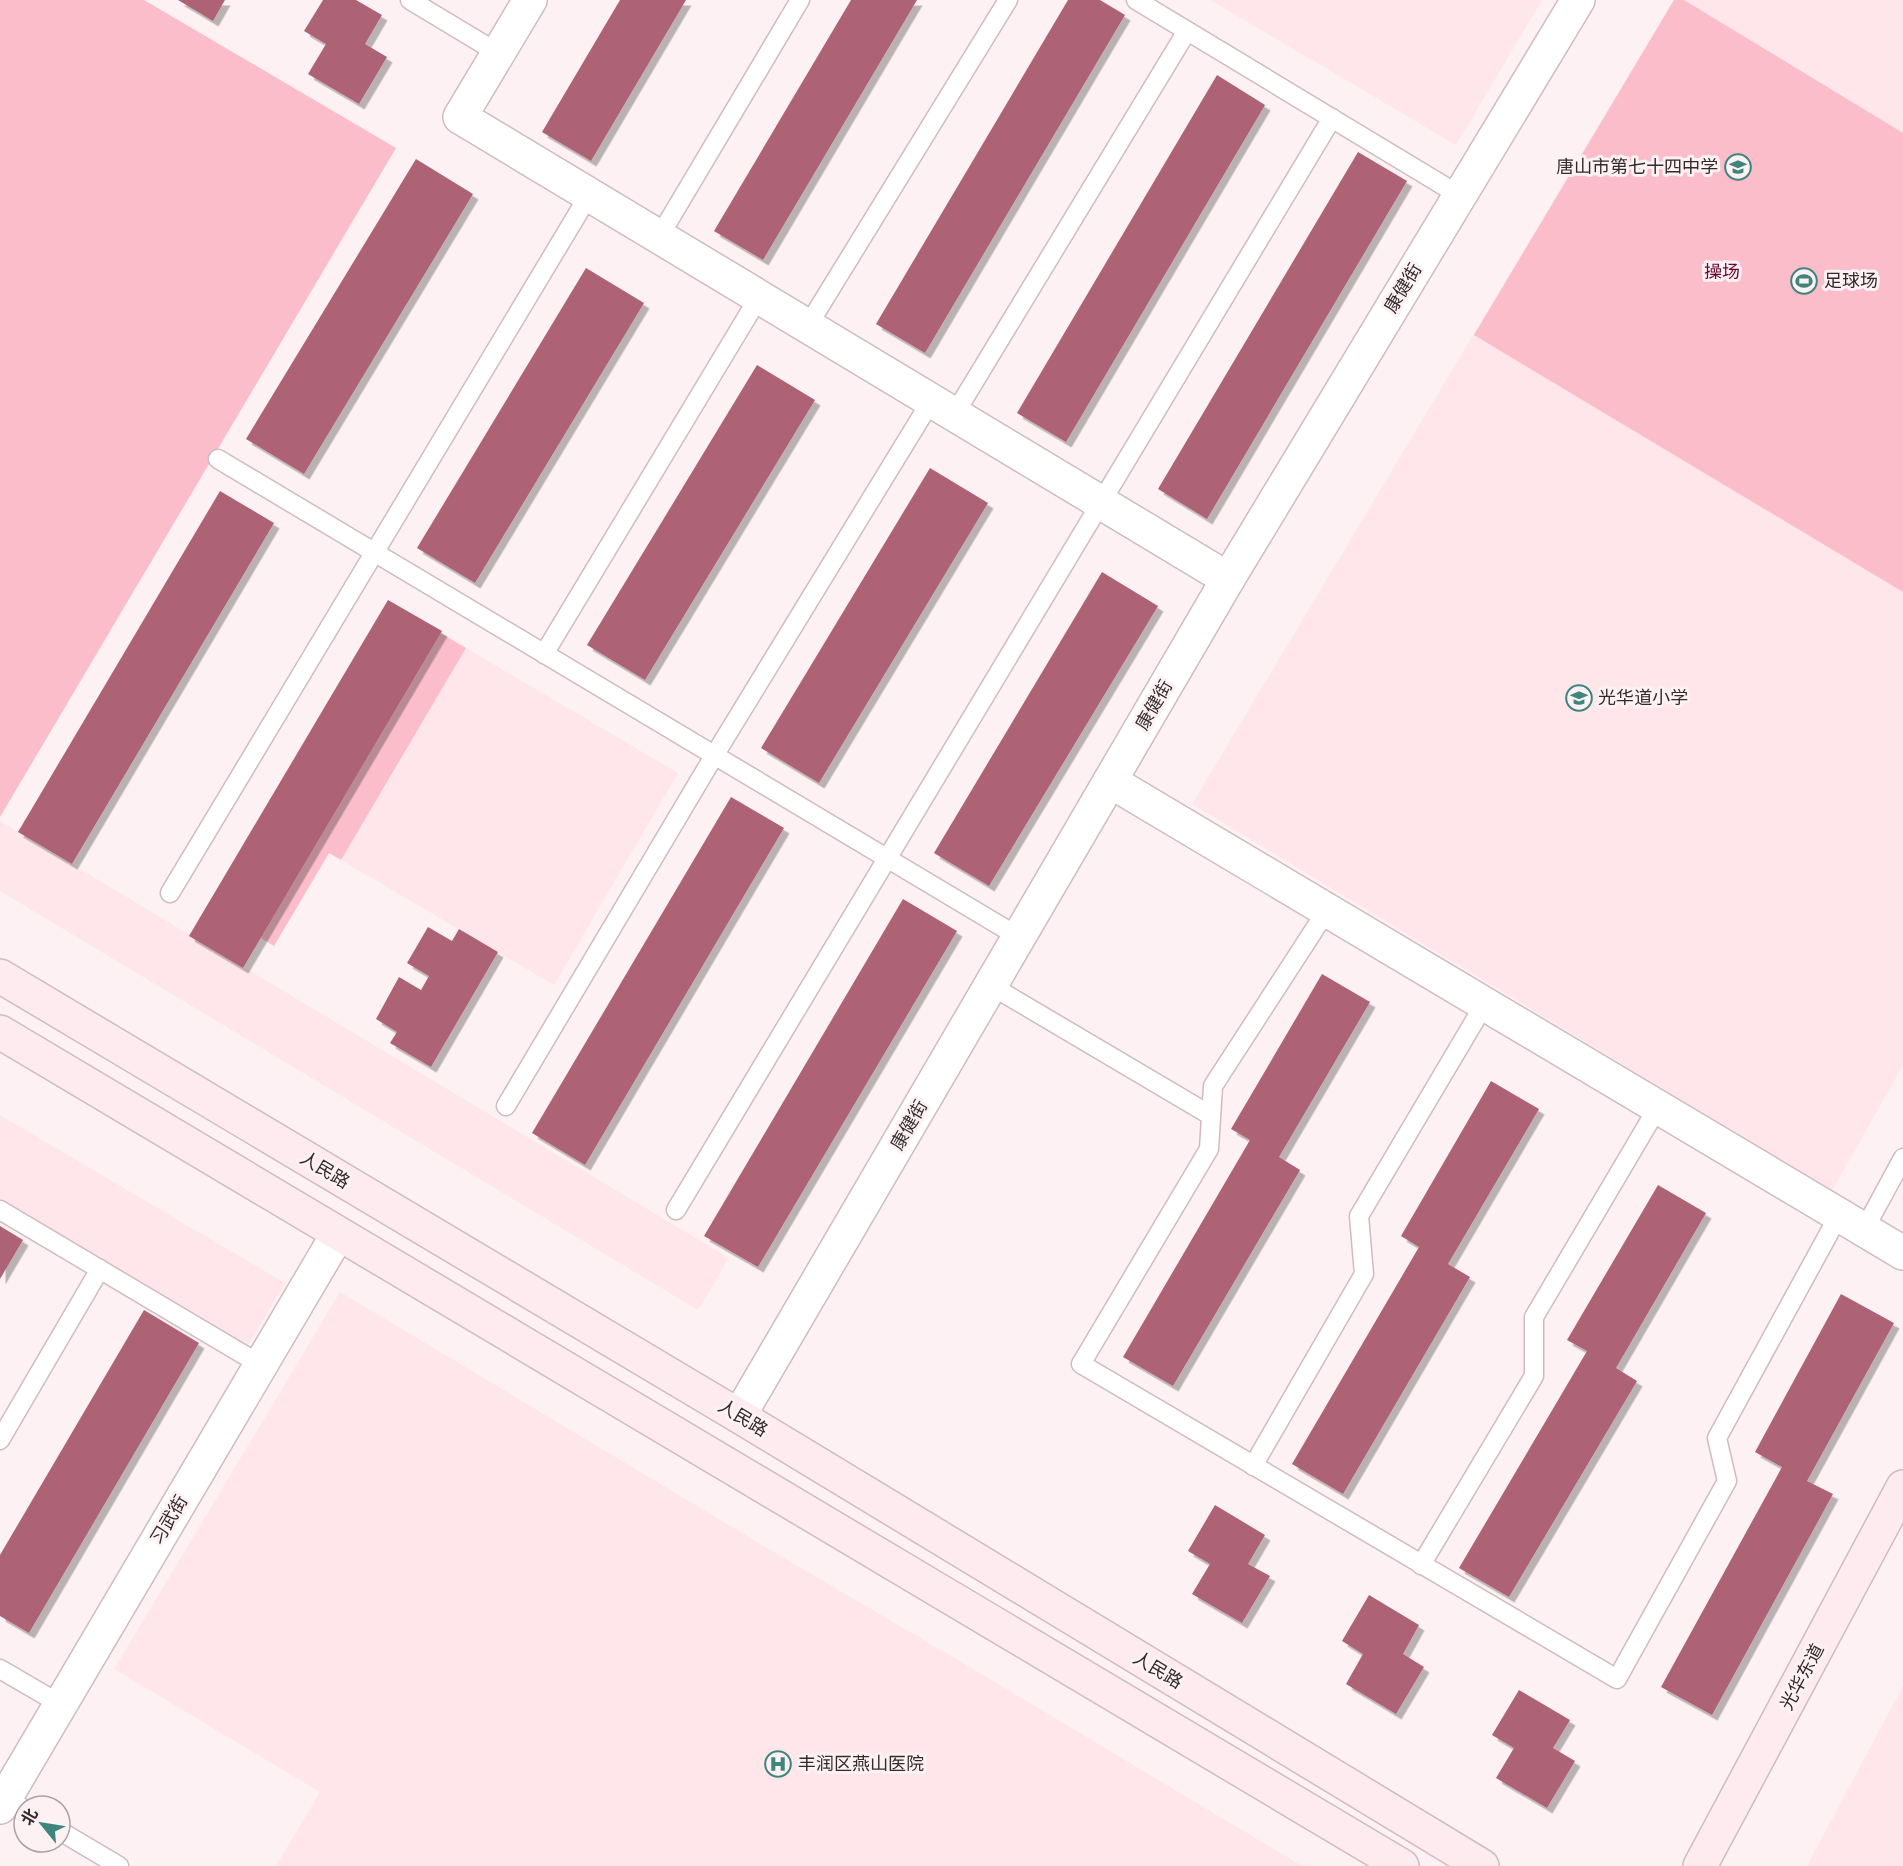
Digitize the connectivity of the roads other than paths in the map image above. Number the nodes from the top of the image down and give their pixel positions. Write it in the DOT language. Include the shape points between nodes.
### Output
graph roads {
  1 [pos="410,0"];
  2 [pos="530,0"];
  3 [pos="800,0"];
  4 [pos="1008,0"];
  5 [pos="1136,0"];
  6 [pos="1578,0"];
  7 [pos="1187,31"];
  8 [pos="498,53"];
  9 [pos="1332,118"];
  10 [pos="589,195"];
  11 [pos="1459,195"];
  12 [pos="659,237"];
  13 [pos="759,297"];
  14 [pos="807,327"];
  15 [pos="943,408"];
  16 [pos="218,459"];
  17 [pos="1100,503"];
  18 [pos="373,552"];
  19 [pos="1228,579"];
  20 [pos="544,654"];
  21 [pos="714,756"];
  22 [pos="1110,781"];
  23 [pos="887,858"];
  24 [pos="170,893"];
  25 [pos="1327,910"];
  26 [pos="1018,938"];
  27 [pos="0,976"];
  28 [pos="990,985"];
  29 [pos="1484,1005"];
  30 [pos="0,1032"];
  31 [pos="506,1106"];
  32 [pos="1658,1107"];
  33 [pos="1210,1114"];
  34 [pos="1903,1158"];
  35 [pos="0,1210"];
  36 [pos="676,1210"];
  37 [pos="1851,1222"];
  38 [pos="338,1234"];
  39 [pos="1903,1253"];
  40 [pos="100,1269"];
  41 [pos="261,1365"];
  42 [pos="739,1416"];
  43 [pos="0,1440"];
  44 [pos="1253,1466"];
  45 [pos="1903,1488"];
  46 [pos="1421,1564"];
  47 [pos="0,1669"];
  48 [pos="60,1704"];
  49 [pos="10,1805"];
  50 [pos="72,1838"];
  51 [pos="119,1866"];
  52 [pos="1402,1866"];
  53 [pos="1482,1866"];
  54 [pos="1701,1866"];
  1 -- 8 [label="lane"];
  2 -- 8 [label="street"];
  3 -- 12 [label="lane"];
  4 -- 14 [label="lane"];
  5 -- 7 [label="lane"];
  6 -- 11 [label="street, 康健街"];
  7 -- 9 [label="lane"];
  7 -- 15 [label="lane"];
  8 -- 10 [label="street" via="460,117"];
  9 -- 11 [label="lane"];
  9 -- 17 [label="lane"];
  10 -- 12 [label="street"];
  10 -- 18 [label="lane"];
  11 -- 19 [label="street, 康健街"];
  12 -- 13 [label="street"];
  13 -- 14 [label="street"];
  13 -- 20 [label="lane"];
  14 -- 15 [label="street"];
  15 -- 17 [label="street"];
  15 -- 21 [label="lane"];
  16 -- 18 [label="lane"];
  17 -- 19 [label="street"];
  17 -- 23 [label="lane"];
  18 -- 20 [label="lane"];
  18 -- 24 [label="lane"];
  19 -- 22 [label="street, 康健街"];
  20 -- 21 [label="lane"];
  21 -- 23 [label="lane"];
  21 -- 31 [label="lane"];
  22 -- 25 [label="street"];
  22 -- 26 [label="street, 康健街"];
  23 -- 26 [label="lane"];
  23 -- 36 [label="lane"];
  25 -- 29 [label="street"];
  25 -- 33 [label="lane" via="1213,1086"];
  26 -- 28 [label="street, 康健街"];
  27 -- 42 [label="main road, 人民路"];
  28 -- 33 [label="lane"];
  28 -- 42 [label="street, 康健街"];
  29 -- 32 [label="street"];
  29 -- 44 [label="lane" via="1359,1216 1364,1274"];
  30 -- 38 [label="main road"];
  32 -- 37 [label="street"];
  32 -- 46 [label="lane" via="1534,1317 1534,1376"];
  33 -- 44 [label="lane" via="1209,1149 1081,1364"];
  34 -- 37 [label="lane"];
  35 -- 40 [label="lane"];
  37 -- 39 [label="street"];
  37 -- 46 [label="lane" via="1717,1438 1727,1481 1617,1679"];
  38 -- 41 [label="street, 习武街"];
  38 -- 52 [label="main road"];
  40 -- 41 [label="lane"];
  40 -- 43 [label="lane"];
  41 -- 48 [label="street, 习武街"];
  42 -- 53 [label="main road, 人民路"];
  44 -- 46 [label="lane"];
  45 -- 54 [label="main road, 光华东道"];
  47 -- 48 [label="lane"];
  48 -- 49 [label="street, 习武街"];
  50 -- 51 [label="lane"];
}
